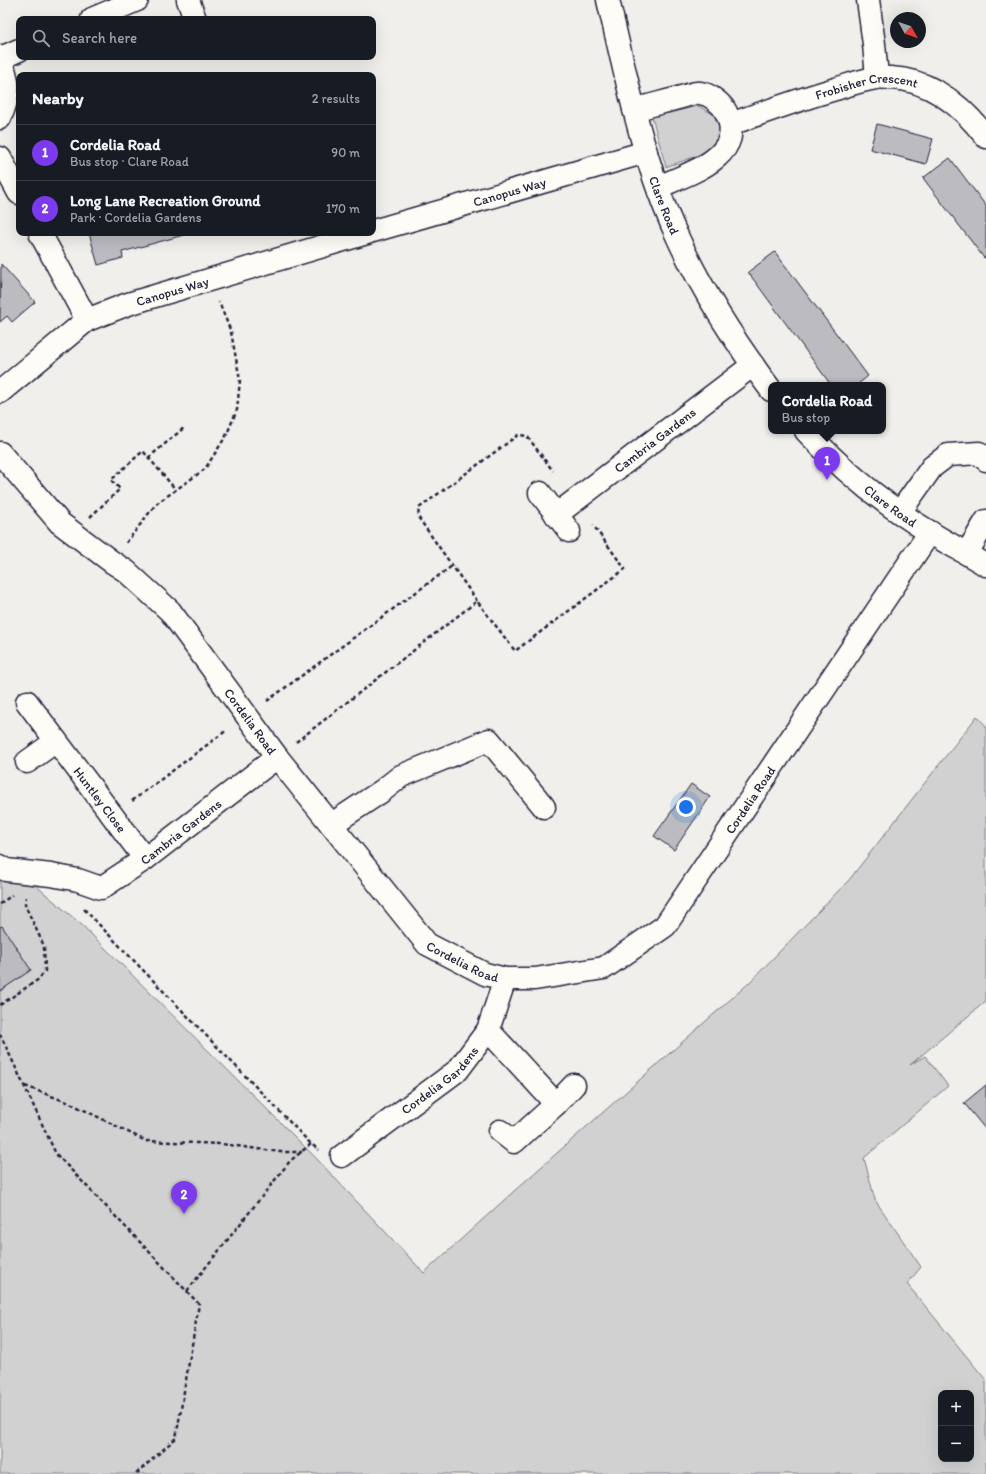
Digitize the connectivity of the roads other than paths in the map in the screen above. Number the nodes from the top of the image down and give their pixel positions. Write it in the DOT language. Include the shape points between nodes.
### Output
graph roads {
  1 [pos="137,0"];
  2 [pos="188,0"];
  3 [pos="608,0"];
  4 [pos="868,0"];
  5 [pos="99,16"];
  6 [pos="194,16"];
  7 [pos="16,51"];
  8 [pos="0,57"];
  9 [pos="877,78"];
  10 [pos="634,110"];
  11 [pos="0,118"];
  12 [pos="731,124"];
  13 [pos="986,138"];
  14 [pos="646,152"];
  15 [pos="0,158"];
  16 [pos="16,187"];
  17 [pos="658,187"];
  18 [pos="376,230"];
  19 [pos="42,236"];
  20 [pos="356,236"];
  21 [pos="87,320"];
  22 [pos="753,366"];
  23 [pos="768,386"];
  24 [pos="0,392"];
  25 [pos="809,434"];
  26 [pos="984,452"];
  27 [pos="0,453"];
  28 [pos="540,493"];
  29 [pos="900,512"];
  30 [pos="986,521"];
  31 [pos="930,532"];
  32 [pos="967,554"];
  33 [pos="986,565"];
  34 [pos="27,702"];
  35 [pos="56,741"];
  36 [pos="277,757"];
  37 [pos="27,762"];
  38 [pos="544,807"];
  39 [pos="332,824"];
  40 [pos="145,858"];
  41 [pos="0,866"];
  42 [pos="504,979"];
  43 [pos="488,1030"];
  44 [pos="574,1085"];
  45 [pos="556,1104"];
  46 [pos="500,1131"];
  47 [pos="342,1156"];
  1 -- 5 [label="street"];
  2 -- 6 [label="street"];
  3 -- 10 [label="street, Clare Road"];
  4 -- 9 [label="street"];
  7 -- 8 [label="street"];
  8 -- 11 [label="street" via="8,80 6,102"];
  9 -- 12 [label="street, Frobisher Crescent" via="819,94"];
  9 -- 13 [label="street, Frobisher Crescent" via="899,78 936,91 961,109"];
  10 -- 12 [label="street" via="700,93 719,103 726,111"];
  10 -- 14 [label="street, Clare Road"];
  12 -- 17 [label="street" via="726,148 716,158 705,166"];
  14 -- 17 [label="street, Clare Road"];
  14 -- 18 [label="street, Canopus Way"];
  15 -- 16 [label="street"];
  17 -- 22 [label="street, Clare Road" via="677,237 694,272 722,322"];
  19 -- 21 [label="street"];
  20 -- 21 [label="street, Canopus Way" via="128,304"];
  21 -- 24 [label="street, Canopus Way"];
  22 -- 23 [label="street, Clare Road"];
  22 -- 28 [label="street, Cambria Gardens" via="575,501 562,523"];
  25 -- 29 [label="street, Clare Road" via="855,478"];
  26 -- 29 [label="street" via="948,455 932,467"];
  27 -- 36 [label="street, Cordelia Road" via="60,523 126,571 170,612"];
  29 -- 31 [label="street, Clare Road"];
  30 -- 32 [label="street"];
  31 -- 32 [label="street, Clare Road"];
  31 -- 42 [label="street, Cordelia Road" via="665,926 604,968 535,978"];
  32 -- 33 [label="street, Clare Road"];
  34 -- 35 [label="street, Huntley Close"];
  35 -- 37 [label="street"];
  35 -- 40 [label="street, Huntley Close"];
  36 -- 39 [label="street, Cordelia Road"];
  36 -- 40 [label="street, Cambria Gardens"];
  38 -- 39 [label="street" via="489,740 401,776"];
  39 -- 42 [label="street, Cordelia Road" via="427,944 485,974"];
  40 -- 41 [label="street, Cambria Gardens" via="101,888 78,880 6,870"];
  42 -- 43 [label="street, Cordelia Gardens"];
  43 -- 45 [label="street"];
  43 -- 47 [label="street, Cordelia Gardens" via="458,1070"];
  44 -- 45 [label="street"];
  45 -- 46 [label="street" via="514,1142"];
}
